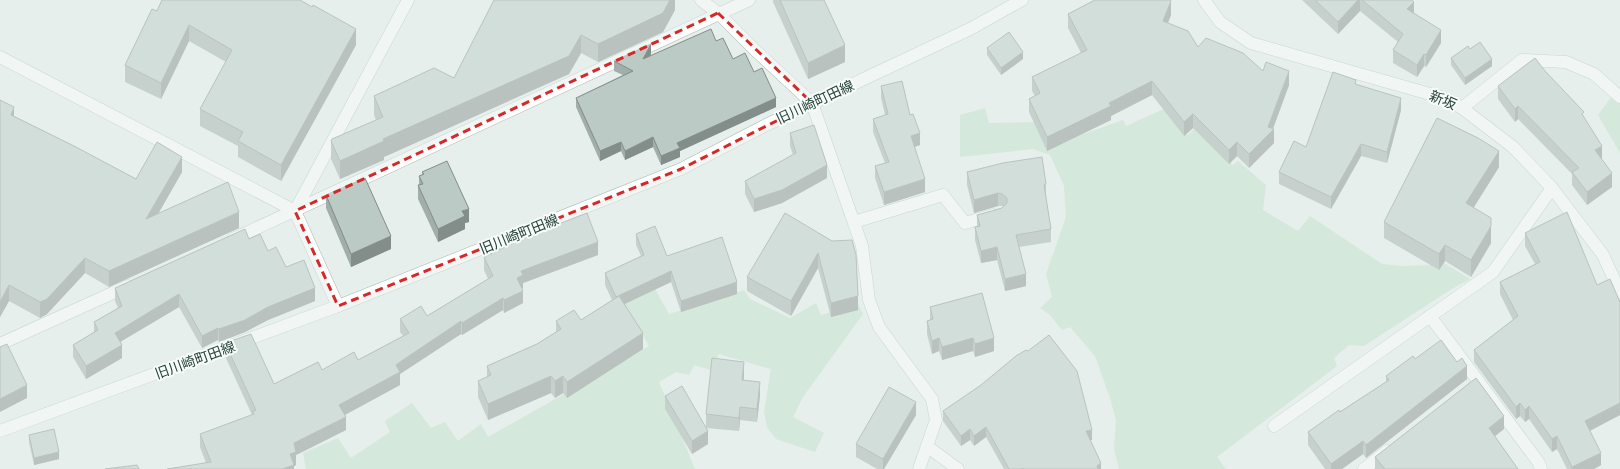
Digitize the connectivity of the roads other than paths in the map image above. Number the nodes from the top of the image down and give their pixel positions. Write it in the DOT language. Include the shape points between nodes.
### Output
graph roads {
  1 [pos="408,0"];
  2 [pos="701,0"];
  3 [pos="749,0"];
  4 [pos="1022,0"];
  5 [pos="1204,0"];
  6 [pos="718,13"];
  7 [pos="0,57"];
  8 [pos="1620,97"];
  9 [pos="812,103"];
  10 [pos="1462,108"];
  11 [pos="1552,188"];
  12 [pos="295,211"];
  13 [pos="1000,213"];
  14 [pos="854,222"];
  15 [pos="223,243"];
  16 [pos="137,282"];
  17 [pos="1620,292"];
  18 [pos="338,306"];
  19 [pos="1430,316"];
  20 [pos="0,344"];
  21 [pos="1478,380"];
  22 [pos="1466,390"];
  23 [pos="1274,426"];
  24 [pos="3,428"];
  25 [pos="1394,446"];
  26 [pos="928,447"];
  27 [pos="920,469"];
  28 [pos="958,469"];
  29 [pos="1364,469"];
  30 [pos="1541,469"];
  1 -- 12 [label="street"];
  2 -- 6 [label="street"];
  3 -- 6 [label="street"];
  4 -- 9 [label="street, 旧川崎町田線" via="970,29"];
  5 -- 10 [label="street, 新坂" via="1220,22 1251,43 1444,98"];
  6 -- 9 [label="street"];
  6 -- 12 [label="street"];
  7 -- 12 [label="street"];
  8 -- 10 [label="street" via="1594,74 1566,62 1522,60"];
  9 -- 14 [label="street"];
  9 -- 18 [label="street, 旧川崎町田線" via="681,169"];
  10 -- 11 [label="street, 新坂" via="1513,147"];
  11 -- 17 [label="street, 新坂" via="1603,255"];
  11 -- 19 [label="street" via="1493,272"];
  12 -- 15 [label="street"];
  12 -- 18 [label="street"];
  13 -- 14 [label="street" via="965,222 943,196"];
  14 -- 26 [label="street" via="862,246 869,300 879,327 932,399 936,420"];
  16 -- 20 [label="street"];
  18 -- 24 [label="street, 旧川崎町田線"];
  19 -- 21 [label="street"];
  19 -- 23 [label="street"];
  21 -- 22 [label="street"];
  21 -- 30 [label="street"];
  25 -- 29 [label="street"];
  26 -- 27 [label="street"];
  26 -- 28 [label="street"];
}
